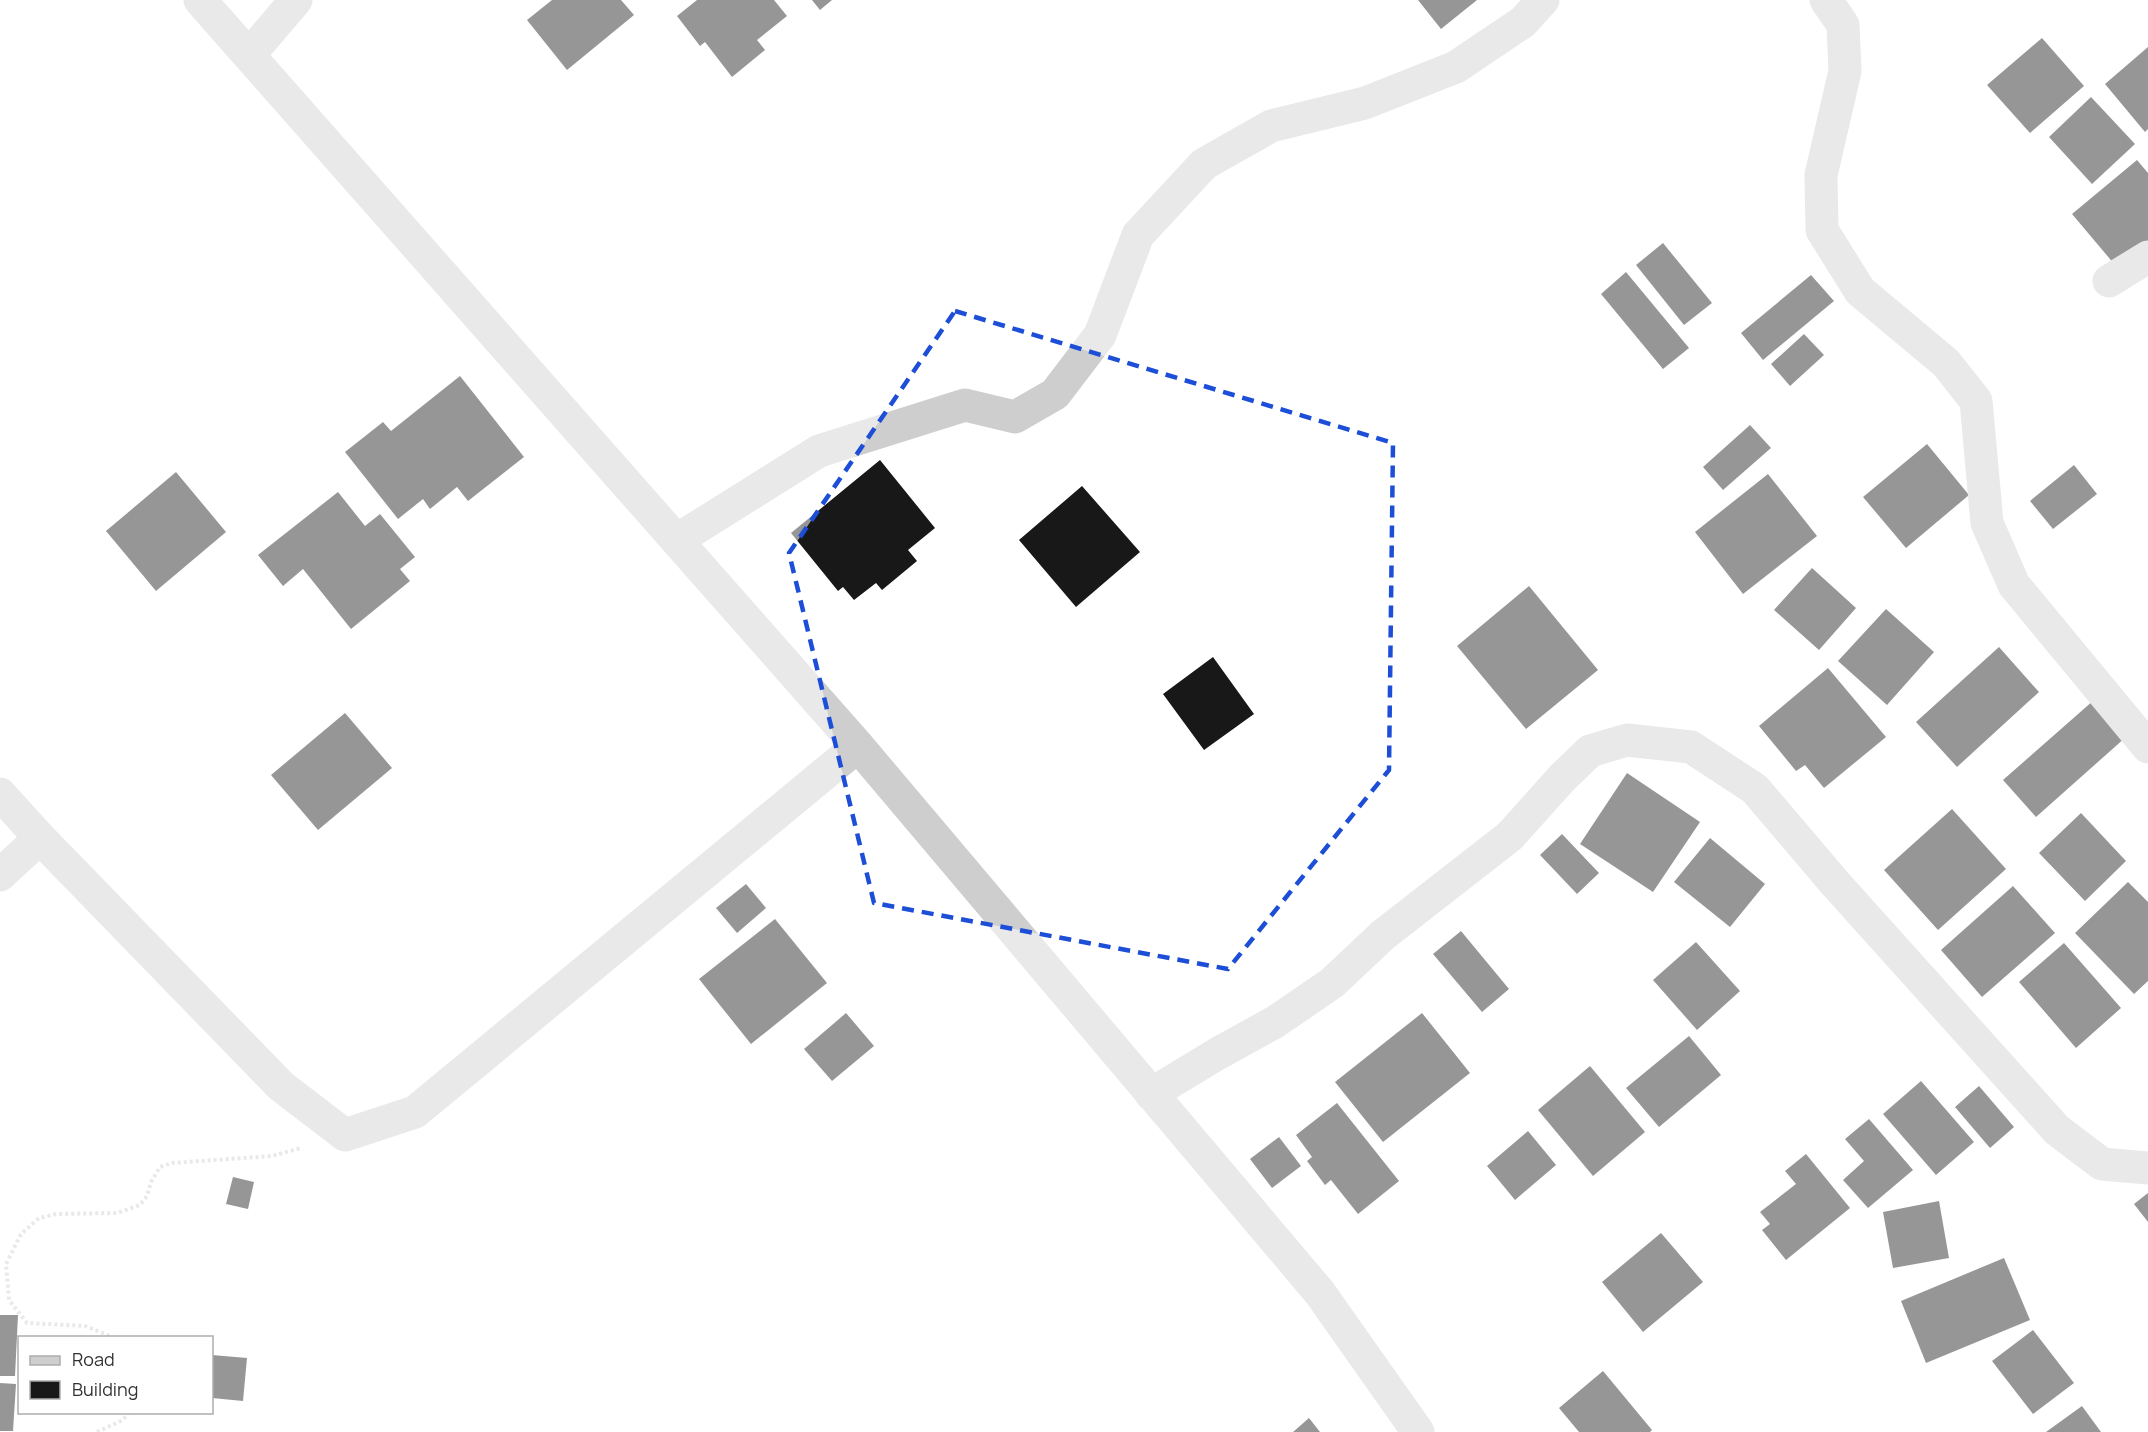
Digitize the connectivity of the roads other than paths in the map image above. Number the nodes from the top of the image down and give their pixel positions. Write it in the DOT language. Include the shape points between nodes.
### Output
graph roads {
  1 [pos="200,0"];
  2 [pos="296,0"];
  3 [pos="1543,0"];
  4 [pos="1826,0"];
  5 [pos="249,55"];
  6 [pos="2148,256"];
  7 [pos="2109,281"];
  8 [pos="677,540"];
  9 [pos="858,746"];
  10 [pos="2148,747"];
  11 [pos="0,794"];
  12 [pos="39,838"];
  13 [pos="0,875"];
  14 [pos="1151,1094"];
  15 [pos="2148,1168"];
  16 [pos="1418,1432"];
  1 -- 5 [label="street"];
  2 -- 5 [label="street"];
  3 -- 8 [label="street" via="1523,22 1456,67 1365,103 1271,126 1204,164 1138,235 1100,335 1055,394 1015,417 965,405 819,451"];
  4 -- 10 [label="street" via="1843,25 1845,71 1821,175 1822,230 1860,291 1946,363 1976,401 1987,523 2014,585"];
  5 -- 8 [label="street"];
  6 -- 7 [label="street"];
  8 -- 9 [label="street"];
  9 -- 12 [label="street" via="415,1112 345,1135 281,1086"];
  9 -- 14 [label="street"];
  11 -- 12 [label="street"];
  12 -- 13 [label="street"];
  14 -- 15 [label="street" via="1275,1023 1332,983 1383,935 1510,836 1590,751 1627,740 1692,747 1755,789 2057,1130 2102,1164"];
  14 -- 16 [label="street" via="1320,1293"];
}
